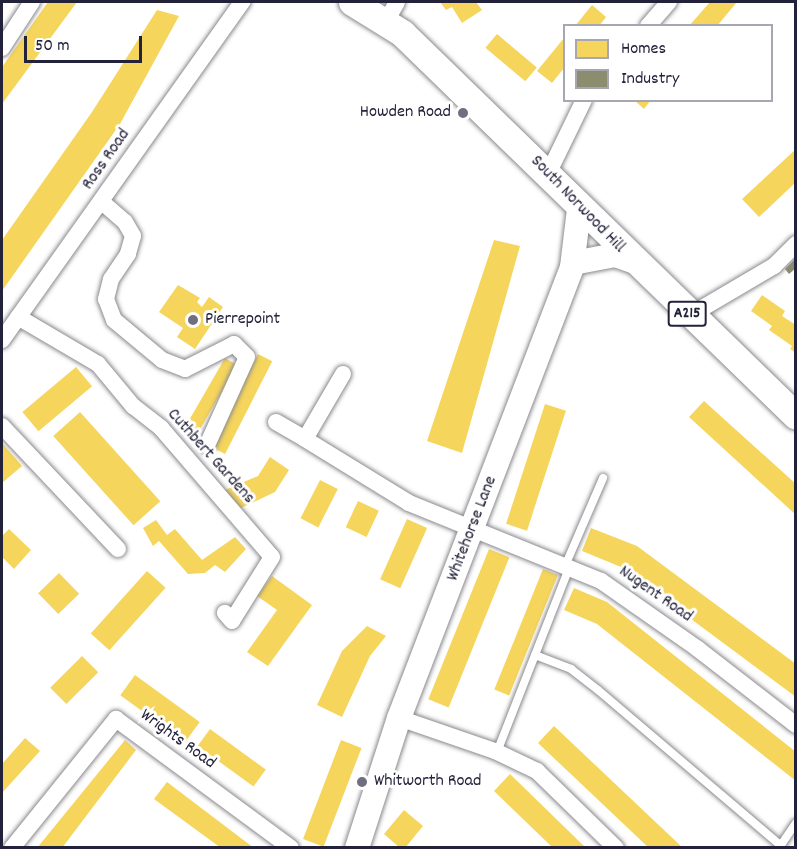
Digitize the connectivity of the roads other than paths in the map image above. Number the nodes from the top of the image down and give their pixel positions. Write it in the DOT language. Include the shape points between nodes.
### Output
graph roads {
  1 [pos="32,2"];
  2 [pos="242,2"];
  3 [pos="352,2"];
  4 [pos="669,2"];
  5 [pos="391,12"];
  6 [pos="650,24"];
  7 [pos="2,48"];
  8 [pos="583,102"];
  9 [pos="548,174"];
  10 [pos="102,202"];
  11 [pos="579,209"];
  12 [pos="795,244"];
  13 [pos="632,261"];
  14 [pos="573,263"];
  15 [pos="18,316"];
  16 [pos="689,316"];
  17 [pos="2,340"];
  18 [pos="344,374"];
  19 [pos="795,416"];
  20 [pos="276,422"];
  21 [pos="2,426"];
  22 [pos="305,439"];
  23 [pos="207,445"];
  24 [pos="603,478"];
  25 [pos="474,529"];
  26 [pos="118,549"];
  27 [pos="567,567"];
  28 [pos="225,614"];
  29 [pos="535,655"];
  30 [pos="399,718"];
  31 [pos="795,725"];
  32 [pos="497,752"];
  33 [pos="795,823"];
  34 [pos="779,846"];
  35 [pos="12,848"];
  36 [pos="291,848"];
  37 [pos="357,848"];
  38 [pos="616,848"];
  1 -- 7 [label="street"];
  2 -- 10 [label="street, Ross Road"];
  3 -- 5 [label="main road, South Norwood Hill / A215"];
  4 -- 6 [label="street"];
  5 -- 9 [label="main road, South Norwood Hill / A215" via="402,33"];
  8 -- 9 [label="street"];
  9 -- 11 [label="main road, South Norwood Hill / A215"];
  10 -- 15 [label="street, Ross Road"];
  10 -- 23 [label="street" via="125,222 133,236 128,254 111,279 106,299 114,320 162,360 185,369 234,344 247,357"];
  11 -- 13 [label="main road, South Norwood Hill / A215"];
  11 -- 14 [label="main road, Whitehorse Lane"];
  12 -- 16 [label="street" via="774,266"];
  13 -- 14 [label="main road" via="615,255"];
  13 -- 16 [label="main road, South Norwood Hill / A215"];
  14 -- 25 [label="main road, Whitehorse Lane"];
  15 -- 17 [label="street, Ross Road"];
  15 -- 28 [label="street, Cuthbert Gardens" via="98,364 133,406 161,428 272,557 232,621"];
  16 -- 19 [label="main road, South Norwood Hill / A215"];
  18 -- 22 [label="street"];
  20 -- 22 [label="street, Nugent Road"];
  21 -- 26 [label="street"];
  22 -- 25 [label="street, Nugent Road" via="409,503"];
  24 -- 27 [label="lane"];
  25 -- 27 [label="street, Nugent Road"];
  25 -- 30 [label="main road, Whitehorse Lane"];
  27 -- 29 [label="lane"];
  27 -- 31 [label="street, Nugent Road" via="601,581 698,649"];
  29 -- 32 [label="lane"];
  29 -- 34 [label="lane" via="571,669 598,690"];
  30 -- 32 [label="street"];
  30 -- 37 [label="main road, Whitehorse Lane"];
  32 -- 38 [label="street" via="537,771"];
  33 -- 34 [label="lane"];
  35 -- 36 [label="street, Wrights Road" via="116,719"];
}
